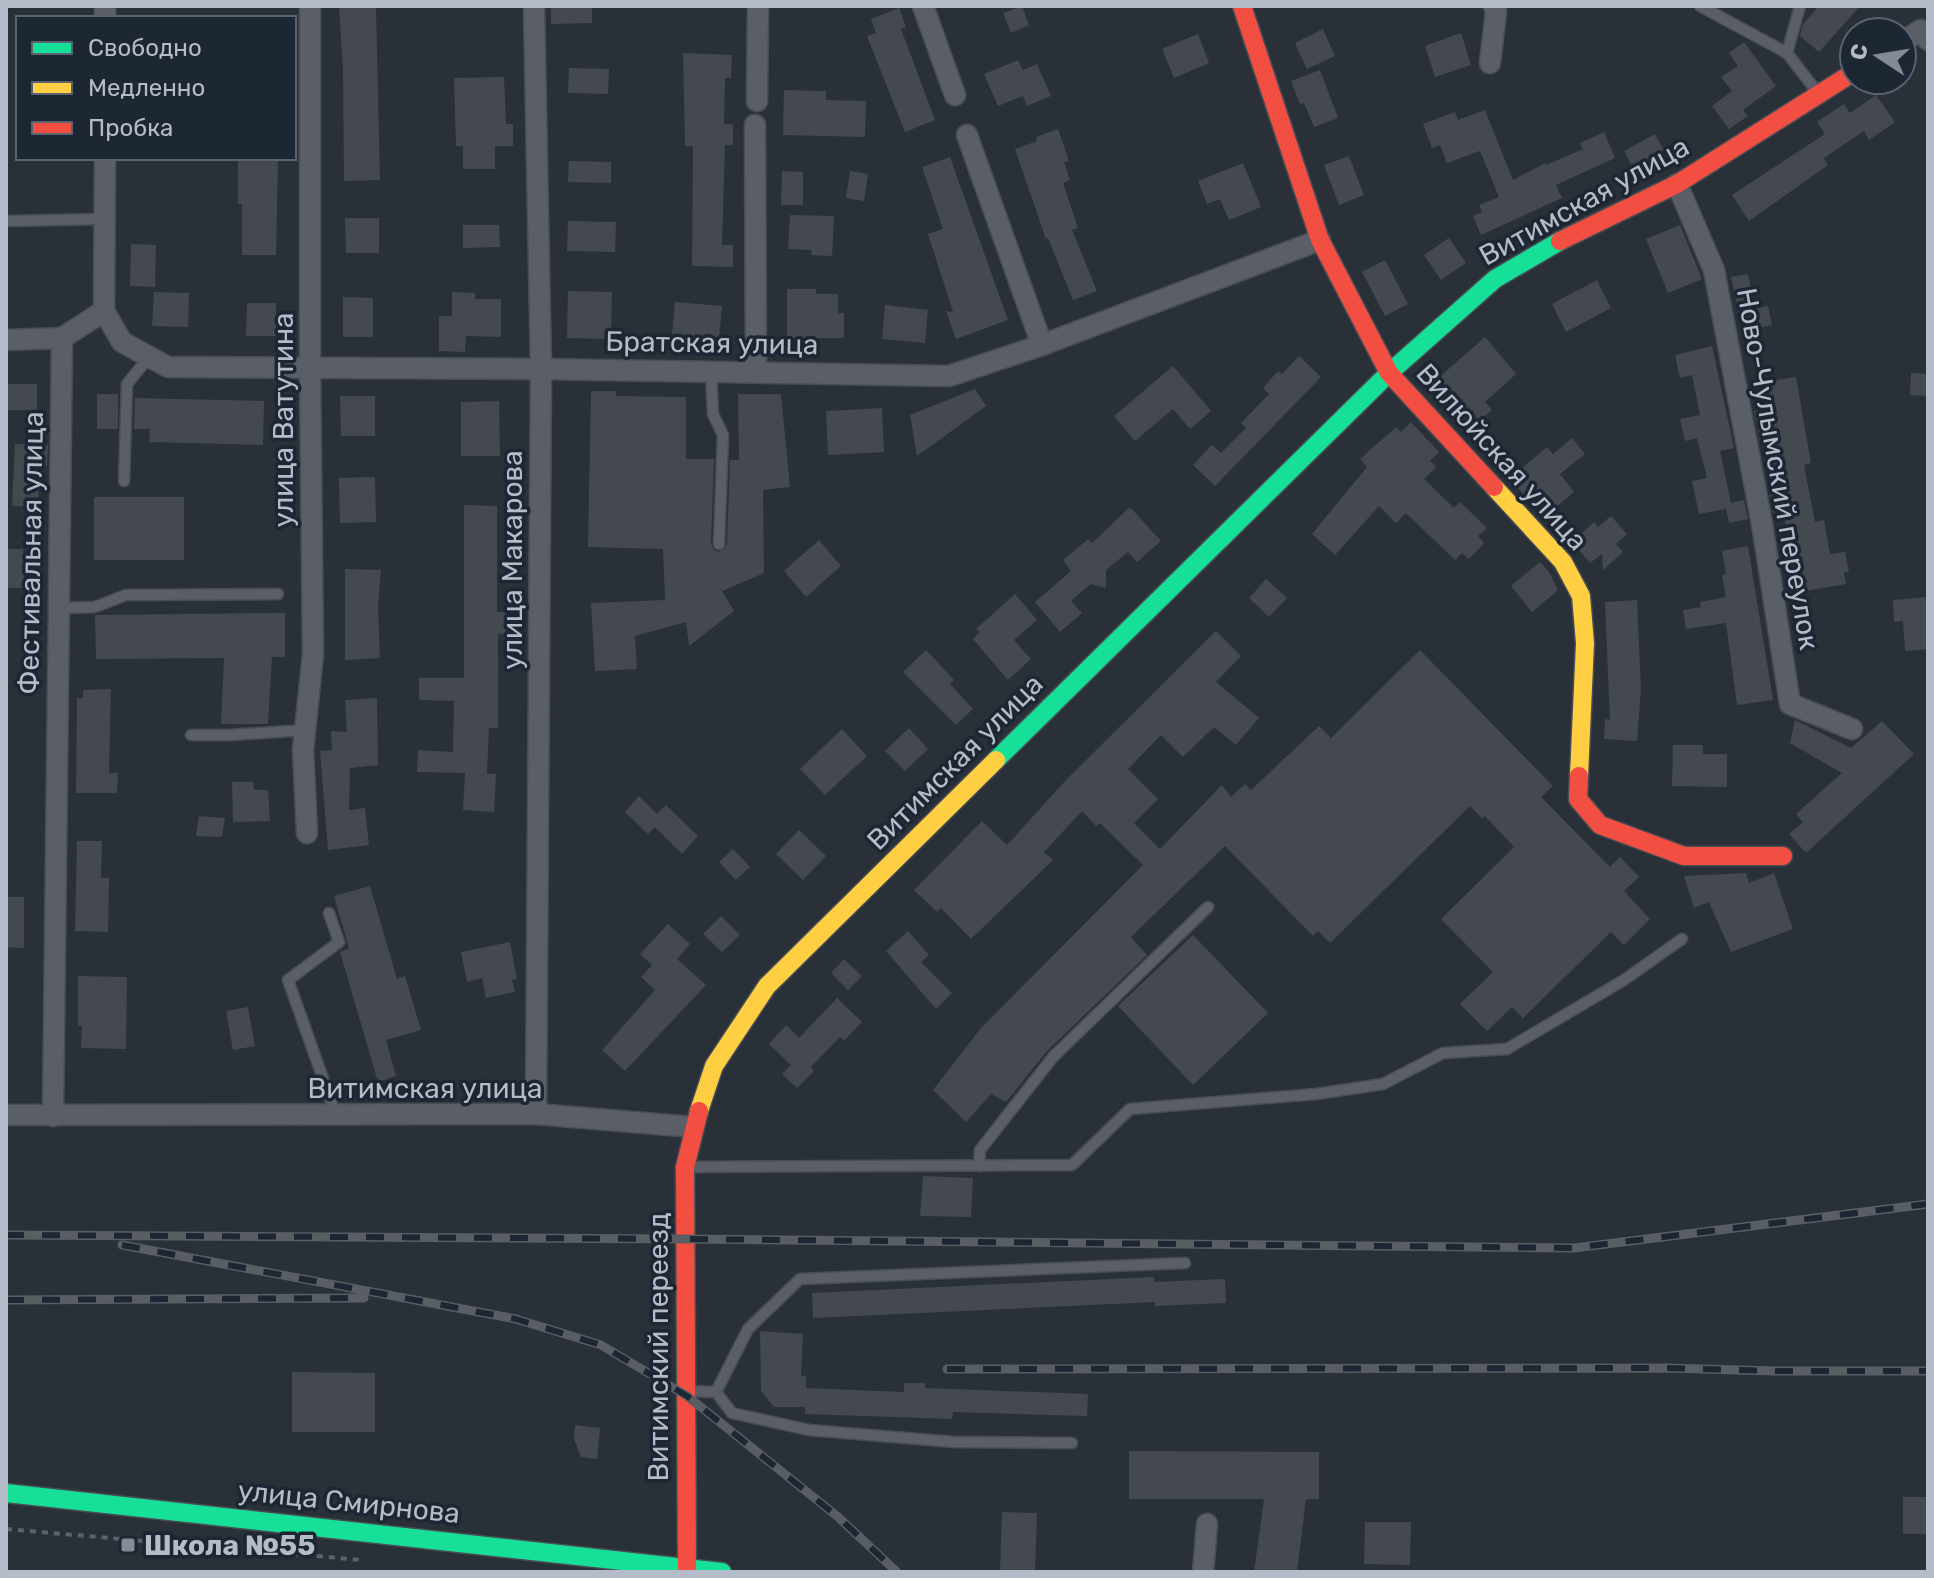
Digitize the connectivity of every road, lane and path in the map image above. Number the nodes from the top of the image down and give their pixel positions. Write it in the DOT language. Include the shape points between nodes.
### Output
graph roads {
  1 [pos="310,6"];
  2 [pos="534,6"];
  3 [pos="758,6"];
  4 [pos="923,6"];
  5 [pos="1242,6"];
  6 [pos="1494,6"];
  7 [pos="1700,6"];
  8 [pos="1800,6"];
  9 [pos="1787,53"];
  10 [pos="1490,63"];
  11 [pos="1838,82"];
  12 [pos="1819,94"];
  13 [pos="955,95"];
  14 [pos="757,101"];
  15 [pos="755,125"];
  16 [pos="967,135"];
  17 [pos="105,160"];
  18 [pos="1677,184"];
  19 [pos="104,219"];
  20 [pos="6,221"];
  21 [pos="1320,240"];
  22 [pos="104,311"];
  23 [pos="62,338"];
  24 [pos="6,340"];
  25 [pos="1042,345"];
  26 [pos="149,357"];
  27 [pos="310,368"];
  28 [pos="541,369"];
  29 [pos="711,371"];
  30 [pos="756,371"];
  31 [pos="1389,373"];
  32 [pos="124,481"];
  33 [pos="719,544"];
  34 [pos="278,594"];
  35 [pos="59,608"];
  36 [pos="1852,729"];
  37 [pos="305,730"];
  38 [pos="191,735"];
  39 [pos="307,833"];
  40 [pos="1783,856"];
  41 [pos="1208,907"];
  42 [pos="329,913"];
  43 [pos="1682,939"];
  44 [pos="536,1114"];
  45 [pos="6,1115"];
  46 [pos="336,1115"];
  47 [pos="53,1116"];
  48 [pos="693,1127"];
  49 [pos="979,1166"];
  50 [pos="685,1167"];
  51 [pos="1185,1263"];
  52 [pos="687,1391"];
  53 [pos="716,1392"];
  54 [pos="1072,1443"];
  55 [pos="6,1493"];
  56 [pos="1207,1524"];
  57 [pos="6,1529"];
  58 [pos="372,1561"];
  59 [pos="687,1568"];
  60 [pos="722,1572"];
  61 [pos="1203,1572"];
  1 -- 27 [label="street, улица Ватутина"];
  2 -- 28 [label="street, улица Макарова"];
  3 -- 14 [label="street"];
  4 -- 13 [label="street"];
  5 -- 21 [label="street, Вилюйская улица"];
  6 -- 10 [label="street"];
  7 -- 9 [label="lane"];
  8 -- 9 [label="lane"];
  9 -- 12 [label="lane"];
  11 -- 12 [label="street, Витимская улица"];
  12 -- 18 [label="street, Витимская улица"];
  15 -- 30 [label="street"];
  16 -- 25 [label="street"];
  17 -- 19 [label="street"];
  18 -- 31 [label="street, Витимская улица" via="1559,241 1495,279"];
  18 -- 36 [label="street, Ново-Чулымский переулок" via="1714,270 1790,704"];
  19 -- 20 [label="lane"];
  19 -- 22 [label="street"];
  21 -- 25 [label="street, Братская улица"];
  21 -- 31 [label="street, Вилюйская улица"];
  22 -- 23 [label="street"];
  22 -- 26 [label="street, Братская улица" via="122,342"];
  23 -- 24 [label="street"];
  23 -- 35 [label="street, Фестивальная улица"];
  25 -- 30 [label="street, Братская улица" via="949,376"];
  26 -- 27 [label="street, Братская улица" via="168,367"];
  26 -- 32 [label="lane" via="127,384"];
  27 -- 28 [label="street, Братская улица"];
  27 -- 37 [label="street, улица Ватутина" via="313,654"];
  28 -- 29 [label="street, Братская улица"];
  28 -- 44 [label="street, улица Макарова"];
  29 -- 30 [label="street, Братская улица"];
  29 -- 33 [label="lane" via="713,414 723,435"];
  31 -- 40 [label="street, Вилюйская улица" via="1563,562 1581,596 1585,643 1578,799 1600,825 1684,856"];
  31 -- 48 [label="street, Витимская улица" via="767,986 714,1066"];
  34 -- 35 [label="lane" via="126,595 95,607"];
  35 -- 47 [label="street, Фестивальная улица"];
  37 -- 38 [label="lane"];
  37 -- 39 [label="street, улица Ватутина"];
  41 -- 49 [label="lane" via="1053,1057 980,1150"];
  42 -- 46 [label="lane" via="339,942 288,980"];
  43 -- 49 [label="lane" via="1507,1049 1443,1053 1383,1084 1130,1109 1072,1165"];
  44 -- 46 [label="street, Витимская улица"];
  44 -- 48 [label="street, Витимская улица"];
  45 -- 47 [label="street, Витимская улица"];
  46 -- 47 [label="street, Витимская улица"];
  48 -- 50 [label="street, Витимский переезд"];
  49 -- 50 [label="lane"];
  50 -- 52 [label="street, Витимский переезд"];
  51 -- 53 [label="lane" via="800,1279 748,1329"];
  52 -- 53 [label="lane"];
  52 -- 59 [label="street, Витимский переезд"];
  53 -- 54 [label="lane" via="732,1413 809,1430 954,1442"];
  55 -- 59 [label="street, улица Смирнова"];
  56 -- 61 [label="street"];
  57 -- 58 [label="path"];
  59 -- 60 [label="street, улица Смирнова"];
}
